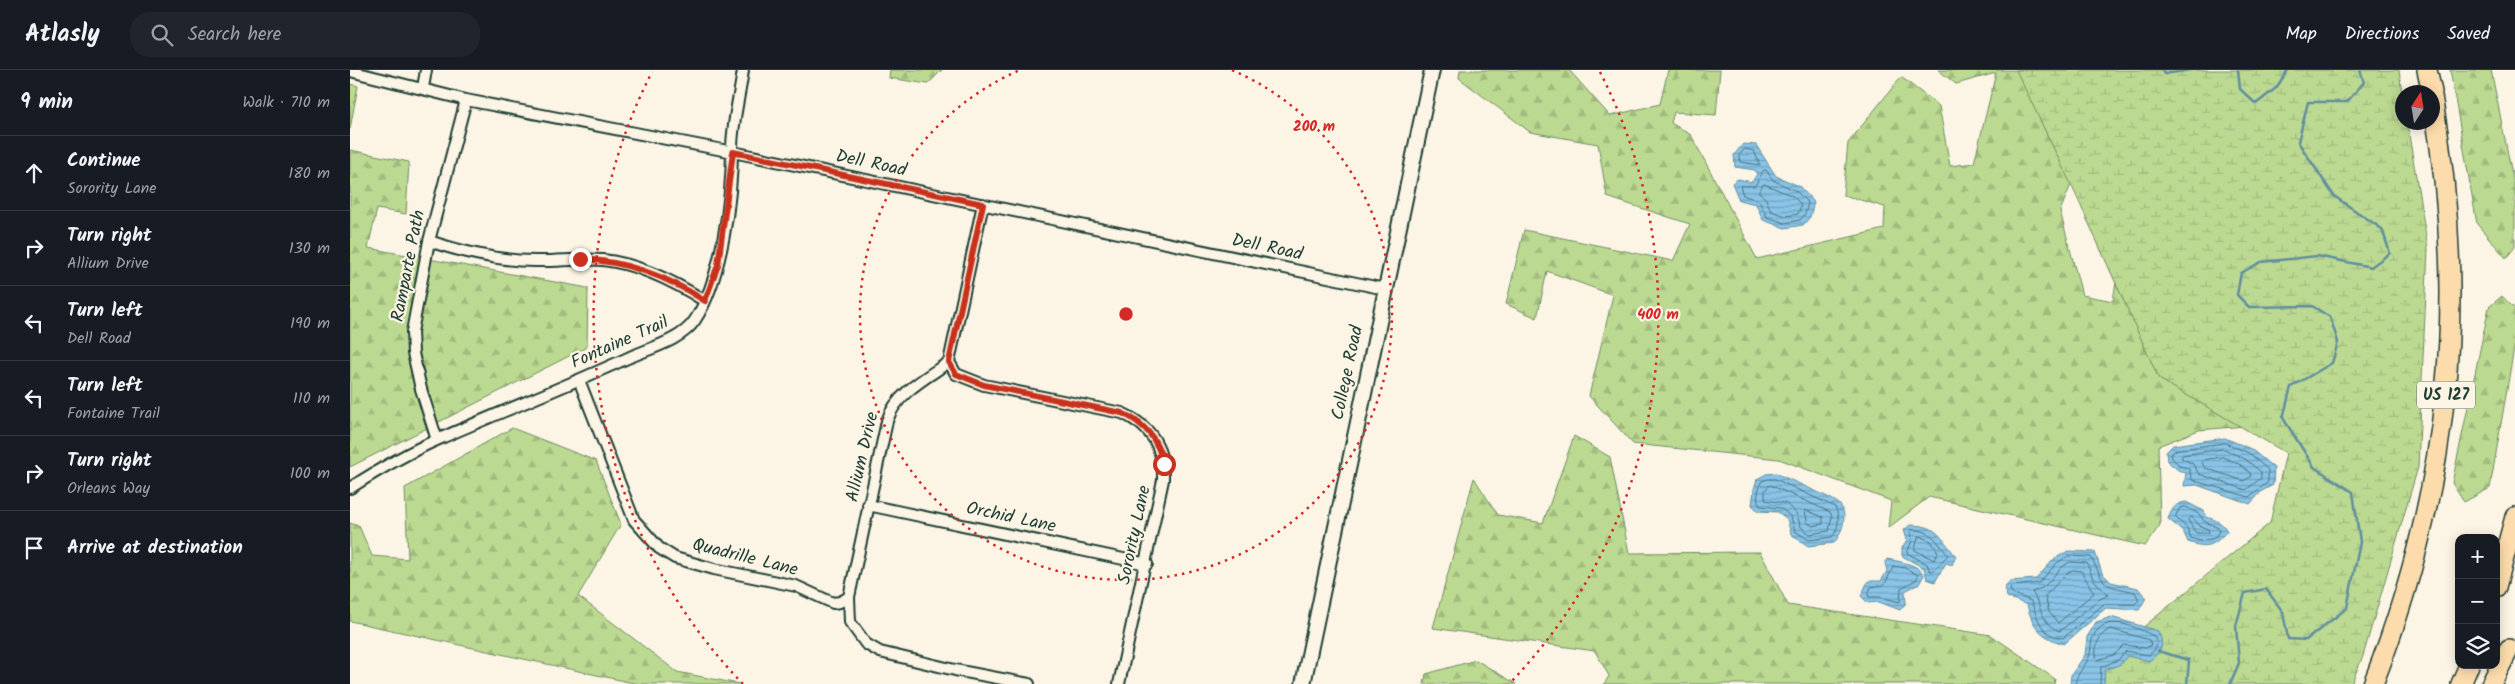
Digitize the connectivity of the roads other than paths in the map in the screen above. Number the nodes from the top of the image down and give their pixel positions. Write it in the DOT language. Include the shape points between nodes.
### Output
graph roads {
  1 [pos="426,70"];
  2 [pos="743,70"];
  3 [pos="1432,70"];
  4 [pos="2427,70"];
  5 [pos="350,71"];
  6 [pos="2430,85"];
  7 [pos="423,88"];
  8 [pos="466,100"];
  9 [pos="2437,130"];
  10 [pos="733,152"];
  11 [pos="983,204"];
  12 [pos="429,241"];
  13 [pos="1385,289"];
  14 [pos="705,301"];
  15 [pos="949,362"];
  16 [pos="579,380"];
  17 [pos="437,440"];
  18 [pos="350,488"];
  19 [pos="868,505"];
  20 [pos="2515,517"];
  21 [pos="1147,564"];
  22 [pos="2498,579"];
  23 [pos="849,597"];
  24 [pos="2509,649"];
  25 [pos="2467,669"];
  26 [pos="1029,684"];
  27 [pos="1119,684"];
  28 [pos="1303,684"];
  29 [pos="2373,684"];
  30 [pos="2461,684"];
  31 [pos="2491,684"];
  1 -- 7 [label="street"];
  2 -- 10 [label="street, Fontaine Trail"];
  3 -- 13 [label="street, College Road"];
  4 -- 6 [label="highway"];
  5 -- 7 [label="street, Dell Road"];
  7 -- 8 [label="street, Dell Road"];
  8 -- 10 [label="street, Dell Road"];
  8 -- 12 [label="street, Ramparte Path"];
  9 -- 29 [label="highway, US 127" via="2447,193 2450,255 2451,327 2446,401 2422,534 2406,594"];
  10 -- 11 [label="street, Dell Road"];
  10 -- 14 [label="street, Fontaine Trail" via="718,265"];
  11 -- 13 [label="street, Dell Road"];
  11 -- 15 [label="street"];
  12 -- 14 [label="street" via="510,260 619,263 651,273"];
  12 -- 17 [label="street, Ramparte Path" via="412,339 421,390"];
  13 -- 28 [label="street, College Road"];
  14 -- 16 [label="street, Fontaine Trail" via="685,331"];
  15 -- 19 [label="street, Allium Drive" via="891,407"];
  15 -- 21 [label="street, Sorority Lane" via="956,374 969,380 1122,413 1137,420 1151,433 1164,464"];
  16 -- 17 [label="street, Fontaine Trail"];
  16 -- 23 [label="street, Quadrille Lane" via="634,520 659,548 675,558 714,569 796,586 834,603"];
  17 -- 18 [label="street, Fontaine Trail"];
  19 -- 21 [label="street, Orchid Lane"];
  19 -- 23 [label="street, Allium Drive"];
  20 -- 22 [label="highway"];
  21 -- 27 [label="street, Sorority Lane"];
  23 -- 26 [label="street" via="850,622 866,644 880,652"];
  24 -- 31 [label="highway"];
  25 -- 30 [label="highway"];
}
